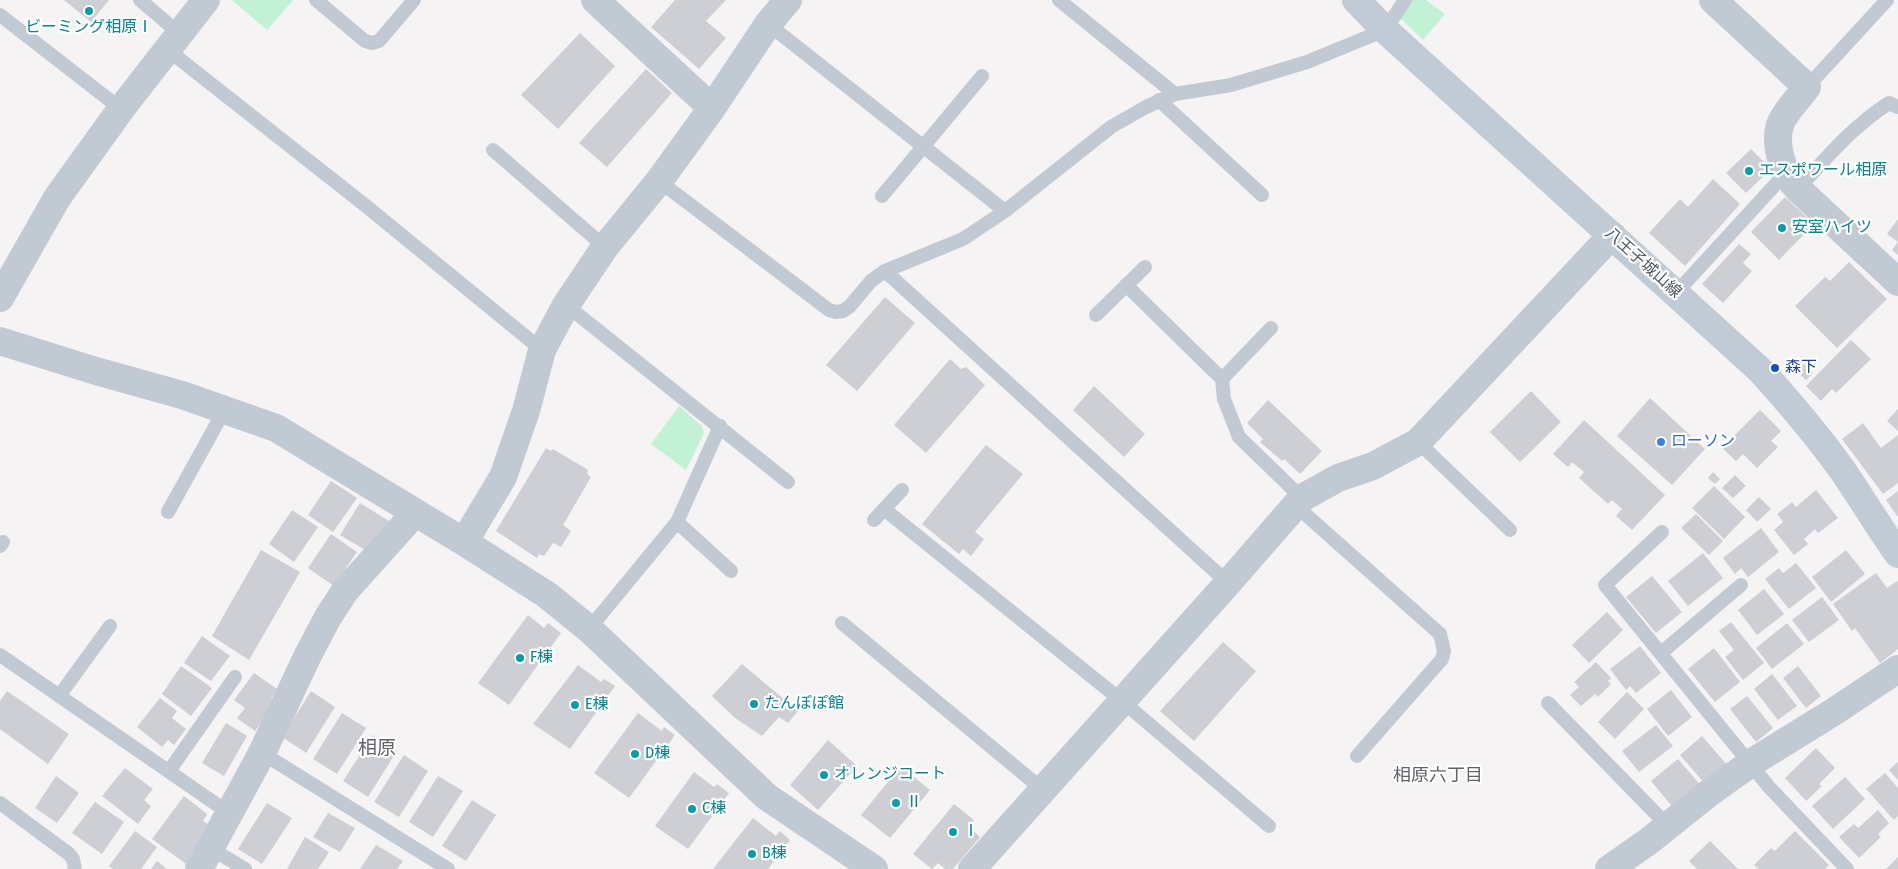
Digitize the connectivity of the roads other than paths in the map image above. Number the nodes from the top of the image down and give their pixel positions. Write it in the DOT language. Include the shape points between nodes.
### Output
graph roads {
  1 [pos="140,0"];
  2 [pos="206,0"];
  3 [pos="316,0"];
  4 [pos="414,0"];
  5 [pos="595,0"];
  6 [pos="788,0"];
  7 [pos="1059,0"];
  8 [pos="1356,0"];
  9 [pos="1405,0"];
  10 [pos="1713,0"];
  11 [pos="1887,0"];
  12 [pos="0,15"];
  13 [pos="768,24"];
  14 [pos="1385,30"];
  15 [pos="174,42"];
  16 [pos="982,76"];
  17 [pos="1807,86"];
  18 [pos="1175,94"];
  19 [pos="1159,100"];
  20 [pos="1898,107"];
  21 [pos="712,108"];
  22 [pos="121,109"];
  23 [pos="923,146"];
  24 [pos="493,150"];
  25 [pos="659,181"];
  26 [pos="1791,182"];
  27 [pos="1262,195"];
  28 [pos="882,196"];
  29 [pos="1005,211"];
  30 [pos="1612,235"];
  31 [pos="605,247"];
  32 [pos="1145,267"];
  33 [pos="885,271"];
  34 [pos="1898,282"];
  35 [pos="1126,286"];
  36 [pos="1676,293"];
  37 [pos="0,298"];
  38 [pos="566,305"];
  39 [pos="1096,315"];
  40 [pos="1271,328"];
  41 [pos="0,341"];
  42 [pos="542,350"];
  43 [pos="1222,379"];
  44 [pos="225,408"];
  45 [pos="720,426"];
  46 [pos="1418,442"];
  47 [pos="788,482"];
  48 [pos="902,490"];
  49 [pos="1298,501"];
  50 [pos="884,509"];
  51 [pos="168,512"];
  52 [pos="415,513"];
  53 [pos="874,520"];
  54 [pos="677,522"];
  55 [pos="1510,530"];
  56 [pos="1662,532"];
  57 [pos="464,542"];
  58 [pos="1898,554"];
  59 [pos="730,570"];
  60 [pos="1228,583"];
  61 [pos="1741,585"];
  62 [pos="842,623"];
  63 [pos="110,626"];
  64 [pos="589,628"];
  65 [pos="1661,653"];
  66 [pos="0,655"];
  67 [pos="1898,669"];
  68 [pos="234,676"];
  69 [pos="59,696"];
  70 [pos="1122,701"];
  71 [pos="1548,703"];
  72 [pos="262,753"];
  73 [pos="1357,756"];
  74 [pos="1751,763"];
  75 [pos="169,771"];
  76 [pos="1042,789"];
  77 [pos="0,803"];
  78 [pos="229,812"];
  79 [pos="1667,825"];
  80 [pos="1269,826"];
  81 [pos="205,858"];
  82 [pos="75,869"];
  83 [pos="245,869"];
  84 [pos="448,869"];
  85 [pos="874,869"];
  86 [pos="972,869"];
  87 [pos="1609,869"];
  88 [pos="1847,869"];
  1 -- 15 [label="lane"];
  2 -- 15 [label="street"];
  3 -- 4 [label="lane" via="365,42 372,43 379,41"];
  5 -- 21 [label="street"];
  6 -- 13 [label="street"];
  7 -- 18 [label="lane"];
  8 -- 14 [label="main road, 八王子城山線"];
  9 -- 14 [label="lane"];
  10 -- 17 [label="street"];
  11 -- 17 [label="lane"];
  12 -- 22 [label="lane"];
  13 -- 21 [label="street"];
  13 -- 23 [label="lane"];
  14 -- 18 [label="lane" via="1306,62 1231,85"];
  14 -- 30 [label="main road, 八王子城山線"];
  15 -- 22 [label="street"];
  15 -- 42 [label="lane" via="366,206"];
  16 -- 23 [label="lane"];
  17 -- 26 [label="street" via="1777,131 1777,141"];
  18 -- 19 [label="lane"];
  19 -- 27 [label="lane"];
  19 -- 29 [label="lane" via="1112,127"];
  20 -- 26 [label="lane" via="1889,103 1874,113"];
  21 -- 25 [label="street"];
  22 -- 37 [label="street" via="57,198"];
  23 -- 28 [label="lane"];
  23 -- 29 [label="lane"];
  24 -- 31 [label="lane"];
  25 -- 31 [label="street"];
  25 -- 33 [label="lane" via="829,310 843,311"];
  26 -- 34 [label="street"];
  26 -- 36 [label="lane"];
  29 -- 33 [label="lane" via="963,239"];
  30 -- 36 [label="main road, 八王子城山線"];
  30 -- 46 [label="street"];
  31 -- 38 [label="street"];
  32 -- 35 [label="lane"];
  33 -- 60 [label="lane"];
  35 -- 39 [label="lane"];
  35 -- 43 [label="lane"];
  36 -- 58 [label="main road, 八王子城山線" via="1794,406 1843,471"];
  38 -- 42 [label="street"];
  38 -- 45 [label="lane"];
  40 -- 43 [label="lane"];
  41 -- 44 [label="street"];
  42 -- 57 [label="street" via="503,478"];
  43 -- 49 [label="lane" via="1224,399 1238,437"];
  44 -- 51 [label="lane"];
  44 -- 52 [label="street" via="276,428"];
  45 -- 47 [label="lane"];
  45 -- 54 [label="lane"];
  46 -- 49 [label="street" via="1373,466 1338,478"];
  46 -- 55 [label="lane"];
  48 -- 50 [label="lane"];
  49 -- 60 [label="street"];
  49 -- 73 [label="lane" via="1440,634 1444,643 1442,659"];
  50 -- 53 [label="lane"];
  50 -- 70 [label="lane"];
  52 -- 57 [label="street"];
  52 -- 72 [label="street" via="345,591 328,617"];
  54 -- 59 [label="lane"];
  54 -- 64 [label="lane"];
  56 -- 65 [label="lane" via="1605,585"];
  57 -- 64 [label="street" via="547,595"];
  60 -- 70 [label="street"];
  61 -- 65 [label="lane"];
  62 -- 76 [label="lane"];
  63 -- 69 [label="lane"];
  64 -- 85 [label="street" via="767,797"];
  65 -- 74 [label="lane"];
  66 -- 69 [label="lane"];
  67 -- 74 [label="street"];
  68 -- 75 [label="lane"];
  69 -- 75 [label="lane"];
  70 -- 76 [label="street"];
  70 -- 80 [label="lane"];
  71 -- 79 [label="lane"];
  72 -- 78 [label="street"];
  72 -- 84 [label="lane"];
  74 -- 79 [label="street"];
  74 -- 88 [label="lane"];
  75 -- 78 [label="lane"];
  76 -- 86 [label="street"];
  77 -- 82 [label="lane" via="69,854"];
  78 -- 81 [label="street"];
  79 -- 87 [label="street"];
  81 -- 83 [label="lane"];
}
